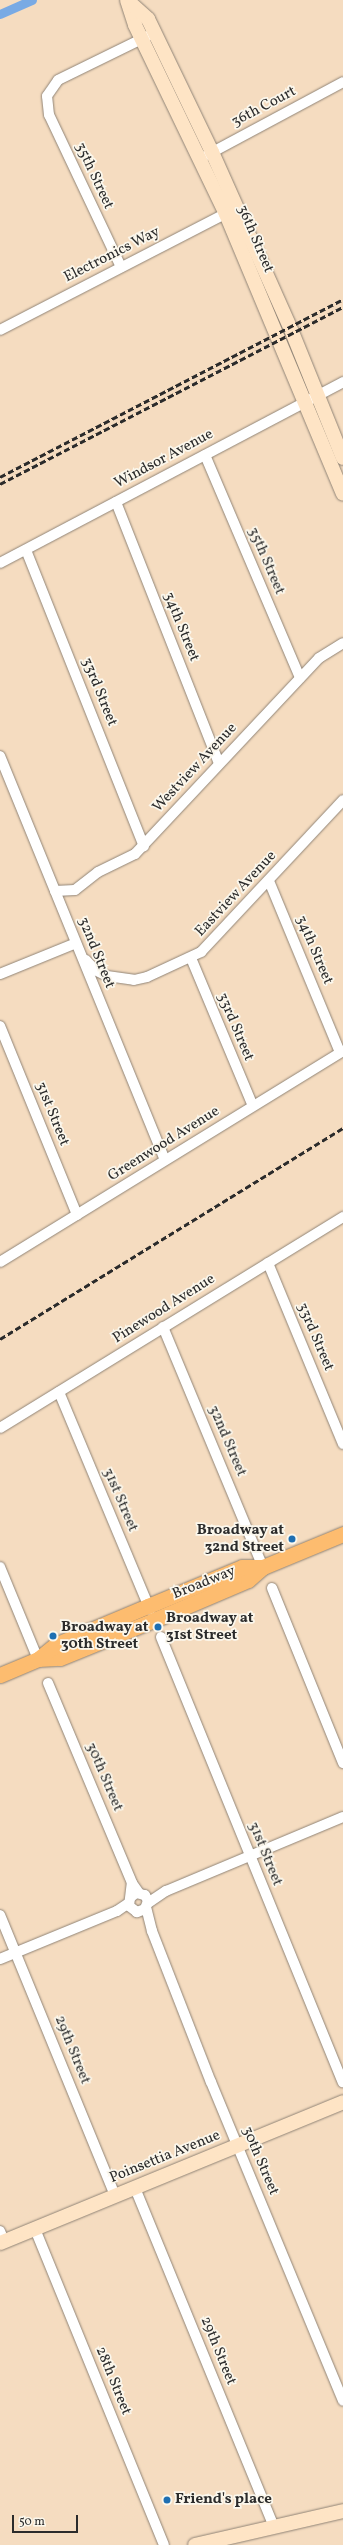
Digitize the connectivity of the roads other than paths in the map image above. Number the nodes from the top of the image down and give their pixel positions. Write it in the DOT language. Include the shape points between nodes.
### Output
graph roads {
  1 [pos="127,0"];
  2 [pos="148,36"];
  3 [pos="343,82"];
  4 [pos="212,152"];
  5 [pos="200,158"];
  6 [pos="232,211"];
  7 [pos="121,267"];
  8 [pos="0,330"];
  9 [pos="343,382"];
  10 [pos="312,398"];
  11 [pos="205,455"];
  12 [pos="343,458"];
  13 [pos="343,494"];
  14 [pos="116,502"];
  15 [pos="26,550"];
  16 [pos="0,563"];
  17 [pos="343,643"];
  18 [pos="300,678"];
  19 [pos="0,756"];
  20 [pos="219,763"];
  21 [pos="343,800"];
  22 [pos="144,846"];
  23 [pos="269,881"];
  24 [pos="55,891"];
  25 [pos="76,943"];
  26 [pos="191,958"];
  27 [pos="0,974"];
  28 [pos="0,1026"];
  29 [pos="342,1051"];
  30 [pos="253,1106"];
  31 [pos="165,1160"];
  32 [pos="77,1214"];
  33 [pos="343,1216"];
  34 [pos="0,1262"];
  35 [pos="268,1263"];
  36 [pos="163,1327"];
  37 [pos="59,1392"];
  38 [pos="0,1428"];
  39 [pos="343,1444"];
  40 [pos="343,1534"];
  41 [pos="0,1567"];
  42 [pos="263,1567"];
  43 [pos="272,1588"];
  44 [pos="151,1613"];
  45 [pos="161,1637"];
  46 [pos="38,1659"];
  47 [pos="0,1675"];
  48 [pos="48,1683"];
  49 [pos="343,1763"];
  50 [pos="343,1817"];
  51 [pos="250,1856"];
  52 [pos="138,1902"];
  53 [pos="0,1915"];
  54 [pos="16,1952"];
  55 [pos="0,1959"];
  56 [pos="343,2082"];
  57 [pos="342,2106"];
  58 [pos="237,2145"];
  59 [pos="135,2188"];
  60 [pos="115,2196"];
  61 [pos="34,2229"];
  62 [pos="1,2239"];
  63 [pos="343,2401"];
  64 [pos="343,2511"];
  65 [pos="274,2527"];
  66 [pos="164,2545"];
  67 [pos="195,2545"];
  1 -- 2 [label="street, 36th Street"];
  2 -- 4 [label="street, 36th Street"];
  2 -- 5 [label="street, 36th Street"];
  2 -- 7 [label="street, 35th Street" via="58,80 47,96 49,115"];
  3 -- 4 [label="street, 36th Court"];
  4 -- 5 [label="street, 36th Court"];
  4 -- 6 [label="street, 36th Street"];
  5 -- 6 [label="street, 36th Street"];
  6 -- 7 [label="street, Electronics Way"];
  6 -- 10 [label="street, 36th Street"];
  7 -- 8 [label="street, Electronics Way"];
  9 -- 10 [label="street, Windsor Avenue"];
  10 -- 11 [label="street, Windsor Avenue"];
  10 -- 12 [label="street, 36th Street"];
  10 -- 13 [label="street, 36th Street"];
  11 -- 14 [label="street, Windsor Avenue"];
  11 -- 18 [label="street, 35th Street"];
  14 -- 15 [label="street, Windsor Avenue"];
  14 -- 20 [label="street, 34th Street"];
  15 -- 16 [label="street, Windsor Avenue"];
  15 -- 22 [label="street, 33rd Street"];
  17 -- 18 [label="street, Westview Avenue" via="329,649"];
  18 -- 20 [label="street, Westview Avenue"];
  19 -- 24 [label="street, 32nd Street"];
  20 -- 22 [label="street, Westview Avenue"];
  21 -- 23 [label="street, Eastview Avenue"];
  22 -- 24 [label="street, Westview Avenue" via="130,858 98,872 75,890"];
  23 -- 26 [label="street, Eastview Avenue" via="211,944"];
  23 -- 29 [label="street, 34th Street"];
  24 -- 25 [label="street, 32nd Street"];
  25 -- 26 [label="street, Eastview Avenue" via="95,970 120,980 147,977"];
  25 -- 27 [label="street"];
  25 -- 31 [label="street, 32nd Street"];
  26 -- 30 [label="street, 33rd Street"];
  28 -- 32 [label="street, 31st Street"];
  29 -- 30 [label="street, Greenwood Avenue"];
  30 -- 31 [label="street, Greenwood Avenue"];
  31 -- 32 [label="street, Greenwood Avenue"];
  32 -- 34 [label="street, Greenwood Avenue"];
  33 -- 35 [label="street, Pinewood Avenue"];
  35 -- 36 [label="street, Pinewood Avenue"];
  35 -- 39 [label="street, 33rd Street"];
  36 -- 37 [label="street, Pinewood Avenue"];
  36 -- 42 [label="street, 32nd Street"];
  37 -- 38 [label="street, Pinewood Avenue"];
  37 -- 44 [label="street, 31st Street"];
  40 -- 42 [label="main road, Broadway"];
  41 -- 46 [label="street"];
  42 -- 44 [label="main road, Broadway" via="248,1580"];
  43 -- 49 [label="street"];
  44 -- 46 [label="main road, Broadway" via="60,1658"];
  45 -- 51 [label="street, 31st Street"];
  46 -- 47 [label="main road, Broadway"];
  48 -- 52 [label="street, 30th Street"];
  50 -- 51 [label="street"];
  51 -- 52 [label="street"];
  51 -- 56 [label="street, 31st Street"];
  52 -- 54 [label="street"];
  52 -- 58 [label="street, 30th Street" via="152,1931"];
  53 -- 54 [label="street, 29th Street"];
  54 -- 55 [label="street"];
  54 -- 60 [label="street, 29th Street"];
  57 -- 58 [label="street, Poinsettia Avenue"];
  58 -- 59 [label="street, Poinsettia Avenue"];
  58 -- 63 [label="street, 30th Street"];
  59 -- 60 [label="street, Poinsettia Avenue"];
  59 -- 65 [label="street, 29th Street"];
  60 -- 61 [label="street, Poinsettia Avenue"];
  61 -- 62 [label="street, Poinsettia Avenue"];
  61 -- 66 [label="street, 28th Street"];
  64 -- 65 [label="street"];
  65 -- 67 [label="street"];
}
